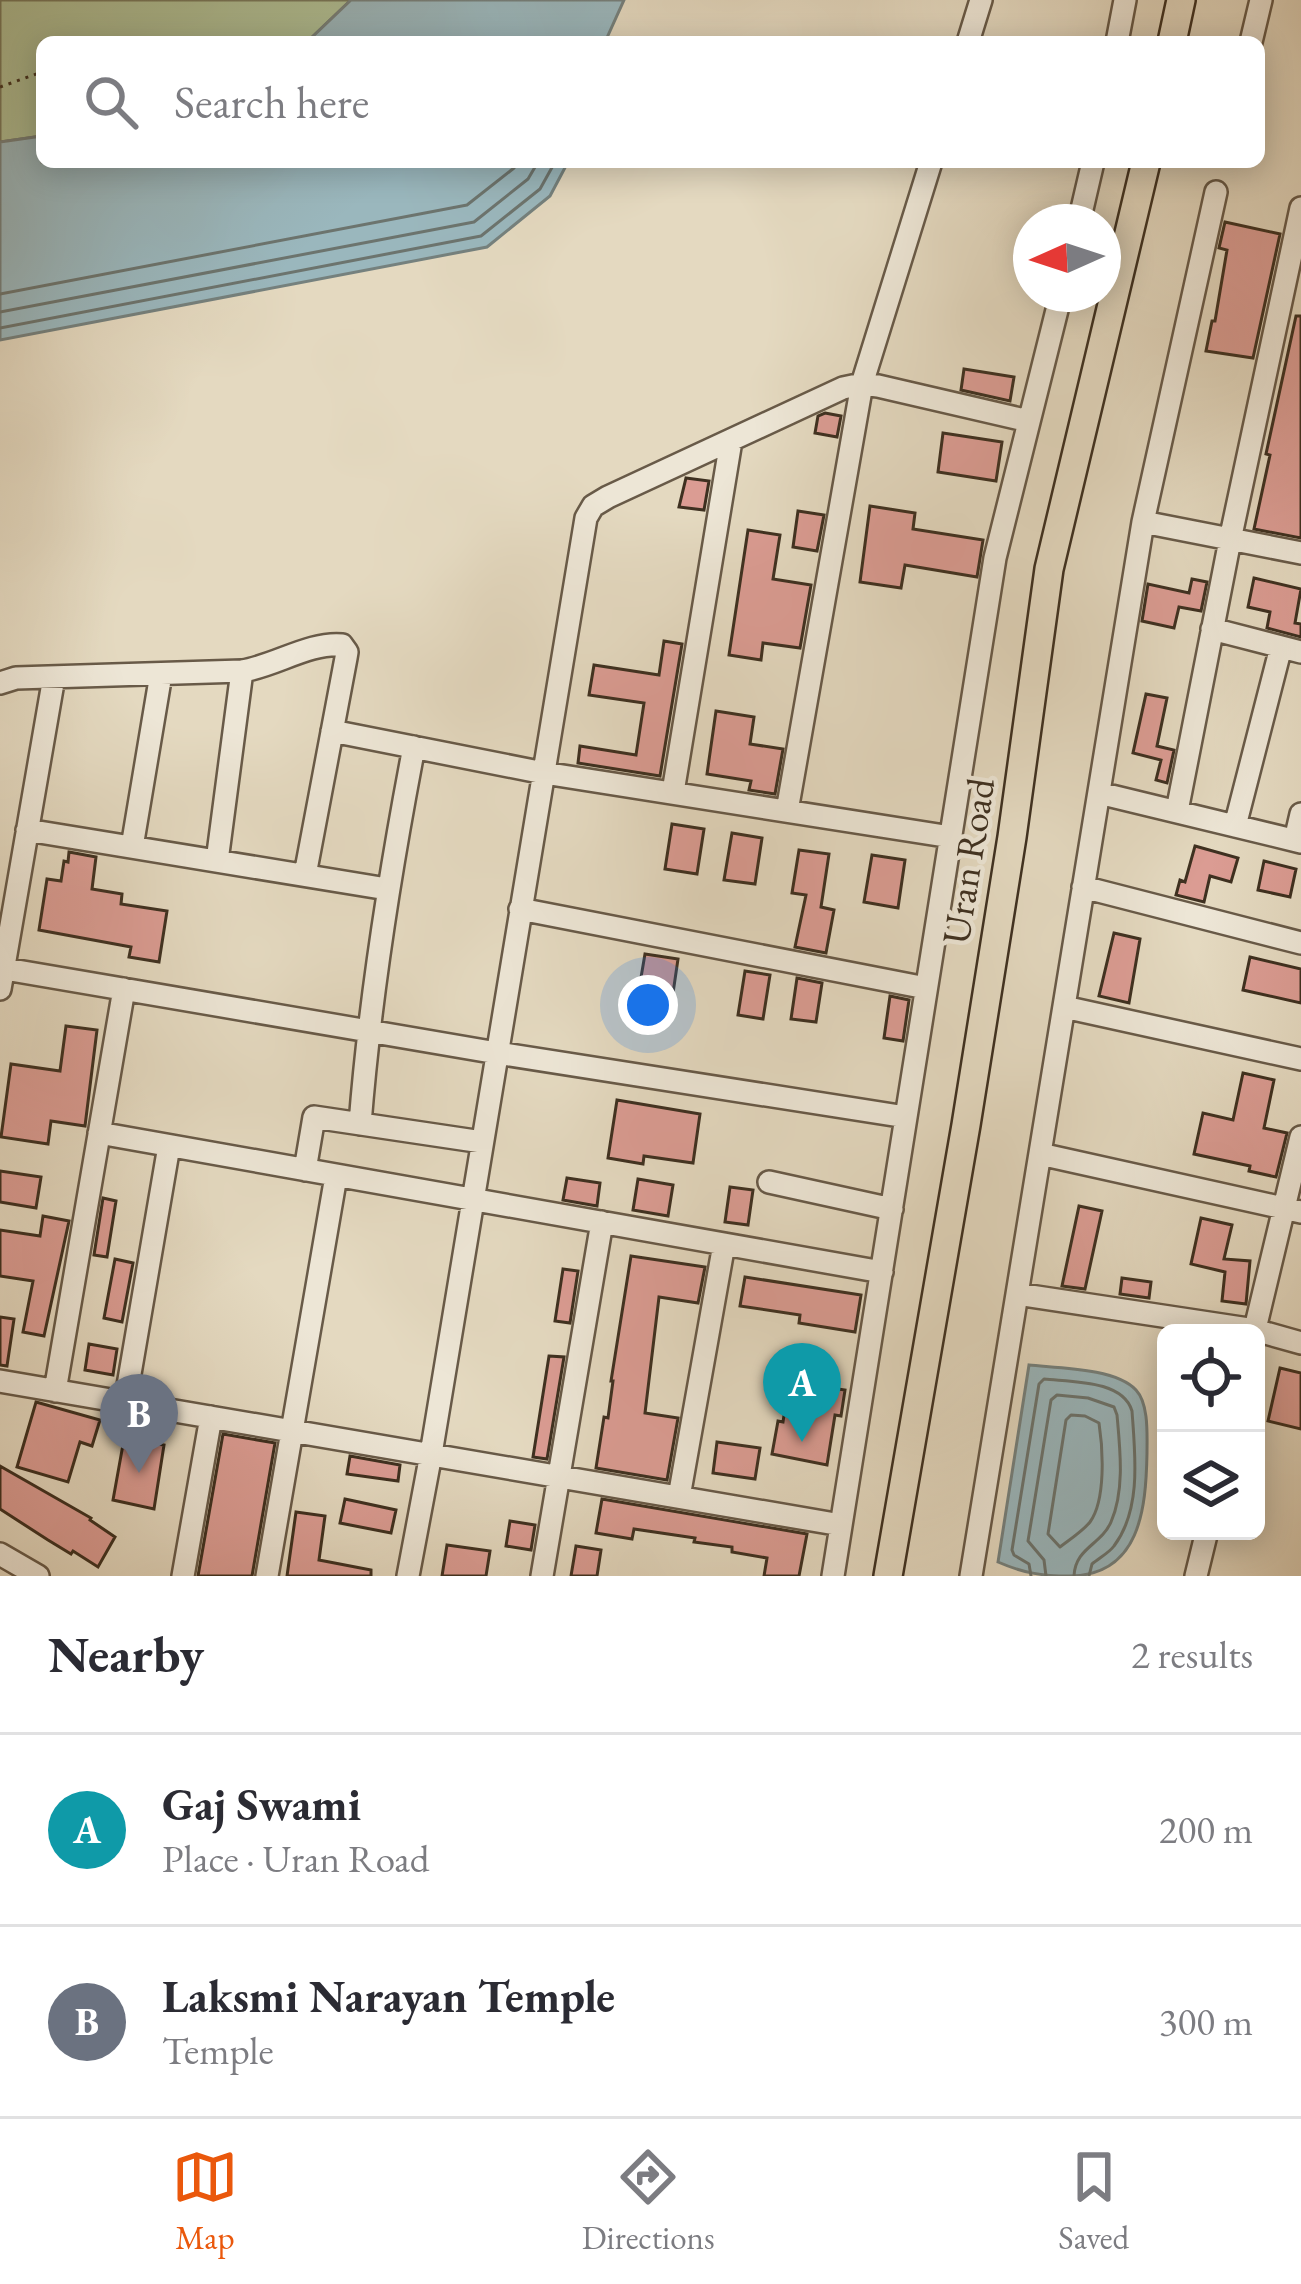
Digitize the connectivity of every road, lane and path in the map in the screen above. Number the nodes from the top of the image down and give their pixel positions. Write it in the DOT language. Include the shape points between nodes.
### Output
graph roads {
  1 [pos="981,0"];
  2 [pos="1125,0"];
  3 [pos="1181,0"];
  4 [pos="1261,0"];
  5 [pos="970,36"];
  6 [pos="1118,36"];
  7 [pos="1173,36"];
  8 [pos="1252,36"];
  9 [pos="36,74"];
  10 [pos="0,87"];
  11 [pos="929,168"];
  12 [pos="1092,168"];
  13 [pos="1144,168"];
  14 [pos="1216,192"];
  15 [pos="1083,204"];
  16 [pos="1301,208"];
  17 [pos="1056,312"];
  18 [pos="862,384"];
  19 [pos="1029,421"];
  20 [pos="730,441"];
  21 [pos="1143,522"];
  22 [pos="1229,540"];
  23 [pos="1301,553"];
  24 [pos="1212,629"];
  25 [pos="1291,650"];
  26 [pos="242,671"];
  27 [pos="161,674"];
  28 [pos="54,677"];
  29 [pos="0,683"];
  30 [pos="332,731"];
  31 [pos="414,747"];
  32 [pos="544,773"];
  33 [pos="673,792"];
  34 [pos="1099,793"];
  35 [pos="787,811"];
  36 [pos="1177,812"];
  37 [pos="1301,814"];
  38 [pos="1235,826"];
  39 [pos="27,830"];
  40 [pos="951,837"];
  41 [pos="1298,841"];
  42 [pos="132,847"];
  43 [pos="218,861"];
  44 [pos="305,875"];
  45 [pos="1083,887"];
  46 [pos="387,889"];
  47 [pos="520,909"];
  48 [pos="1301,944"];
  49 [pos="1,975"];
  50 [pos="926,988"];
  51 [pos="124,989"];
  52 [pos="1064,1007"];
  53 [pos="368,1031"];
  54 [pos="497,1053"];
  55 [pos="1301,1059"];
  56 [pos="906,1117"];
  57 [pos="360,1124"];
  58 [pos="99,1133"];
  59 [pos="1301,1137"];
  60 [pos="482,1142"];
  61 [pos="169,1145"];
  62 [pos="1040,1154"];
  63 [pos="305,1170"];
  64 [pos="336,1176"];
  65 [pos="769,1182"];
  66 [pos="472,1201"];
  67 [pos="892,1209"];
  68 [pos="1293,1210"];
  69 [pos="602,1222"];
  70 [pos="724,1244"];
  71 [pos="881,1272"];
  72 [pos="1017,1294"];
  73 [pos="1209,1324"];
  74 [pos="1256,1324"];
  75 [pos="1265,1334"];
  76 [pos="1301,1343"];
  77 [pos="0,1381"];
  78 [pos="55,1391"];
  79 [pos="125,1402"];
  80 [pos="211,1417"];
  81 [pos="292,1431"];
  82 [pos="431,1454"];
  83 [pos="559,1477"];
  84 [pos="679,1497"];
  85 [pos="842,1525"];
  86 [pos="1205,1540"];
  87 [pos="0,1554"];
  88 [pos="38,1576"];
  89 [pos="183,1576"];
  90 [pos="267,1576"];
  91 [pos="407,1576"];
  92 [pos="542,1576"];
  93 [pos="833,1576"];
  94 [pos="888,1576"];
  95 [pos="971,1576"];
  96 [pos="1196,1576"];
  1 -- 5 [label="street"];
  2 -- 6 [label="street"];
  3 -- 7 [label="main road"];
  4 -- 8 [label="street"];
  9 -- 10 [label="path"];
  11 -- 18 [label="street"];
  12 -- 15 [label="street"];
  13 -- 94 [label="main road, Uran Road" via="1049,568"];
  14 -- 21 [label="street"];
  16 -- 22 [label="street"];
  17 -- 19 [label="street"];
  18 -- 19 [label="street"];
  18 -- 20 [label="street"];
  18 -- 35 [label="street"];
  19 -- 40 [label="street" via="995,558"];
  20 -- 32 [label="street" via="593,506 586,518"];
  20 -- 33 [label="street"];
  21 -- 22 [label="street"];
  21 -- 34 [label="street"];
  22 -- 23 [label="street"];
  22 -- 24 [label="street"];
  24 -- 25 [label="street"];
  24 -- 36 [label="street"];
  25 -- 38 [label="street"];
  26 -- 27 [label="street"];
  26 -- 30 [label="street" via="342,644"];
  26 -- 43 [label="street"];
  27 -- 28 [label="street"];
  27 -- 42 [label="street"];
  28 -- 29 [label="street"];
  28 -- 39 [label="street"];
  30 -- 31 [label="street"];
  30 -- 44 [label="street"];
  31 -- 32 [label="street"];
  31 -- 46 [label="street"];
  32 -- 33 [label="street"];
  32 -- 47 [label="street"];
  33 -- 35 [label="street"];
  34 -- 36 [label="street"];
  34 -- 45 [label="street"];
  35 -- 40 [label="street"];
  36 -- 38 [label="street"];
  37 -- 41 [label="street"];
  38 -- 41 [label="street"];
  39 -- 42 [label="street"];
  39 -- 49 [label="street"];
  40 -- 50 [label="street"];
  42 -- 43 [label="street"];
  43 -- 44 [label="street"];
  44 -- 46 [label="street"];
  45 -- 48 [label="street"];
  45 -- 52 [label="street"];
  46 -- 53 [label="street"];
  47 -- 50 [label="street"];
  47 -- 54 [label="street"];
  49 -- 51 [label="street"];
  50 -- 56 [label="street"];
  51 -- 53 [label="street"];
  51 -- 58 [label="street"];
  52 -- 55 [label="street"];
  52 -- 62 [label="street"];
  53 -- 54 [label="street"];
  53 -- 57 [label="street"];
  54 -- 56 [label="street"];
  54 -- 60 [label="street"];
  56 -- 67 [label="street"];
  57 -- 60 [label="street"];
  57 -- 63 [label="street" via="314,1117"];
  58 -- 61 [label="street"];
  58 -- 78 [label="street"];
  59 -- 68 [label="street"];
  60 -- 66 [label="street"];
  61 -- 63 [label="street"];
  61 -- 79 [label="street"];
  62 -- 68 [label="street"];
  62 -- 72 [label="street"];
  63 -- 64 [label="street"];
  64 -- 66 [label="street"];
  64 -- 81 [label="street"];
  65 -- 67 [label="street"];
  66 -- 69 [label="street"];
  66 -- 82 [label="street"];
  67 -- 71 [label="street"];
  68 -- 74 [label="street"];
  69 -- 70 [label="street"];
  69 -- 83 [label="street"];
  70 -- 71 [label="street"];
  70 -- 84 [label="street"];
  71 -- 85 [label="street"];
  72 -- 73 [label="street"];
  72 -- 95 [label="street"];
  75 -- 76 [label="street"];
  77 -- 78 [label="street"];
  78 -- 79 [label="street"];
  79 -- 80 [label="street"];
  80 -- 81 [label="street"];
  80 -- 89 [label="street"];
  81 -- 82 [label="street"];
  81 -- 90 [label="street"];
  82 -- 83 [label="street"];
  82 -- 91 [label="street"];
  83 -- 84 [label="street"];
  83 -- 92 [label="street"];
  84 -- 85 [label="street"];
  85 -- 93 [label="street"];
  86 -- 96 [label="street"];
  87 -- 88 [label="street"];
}
